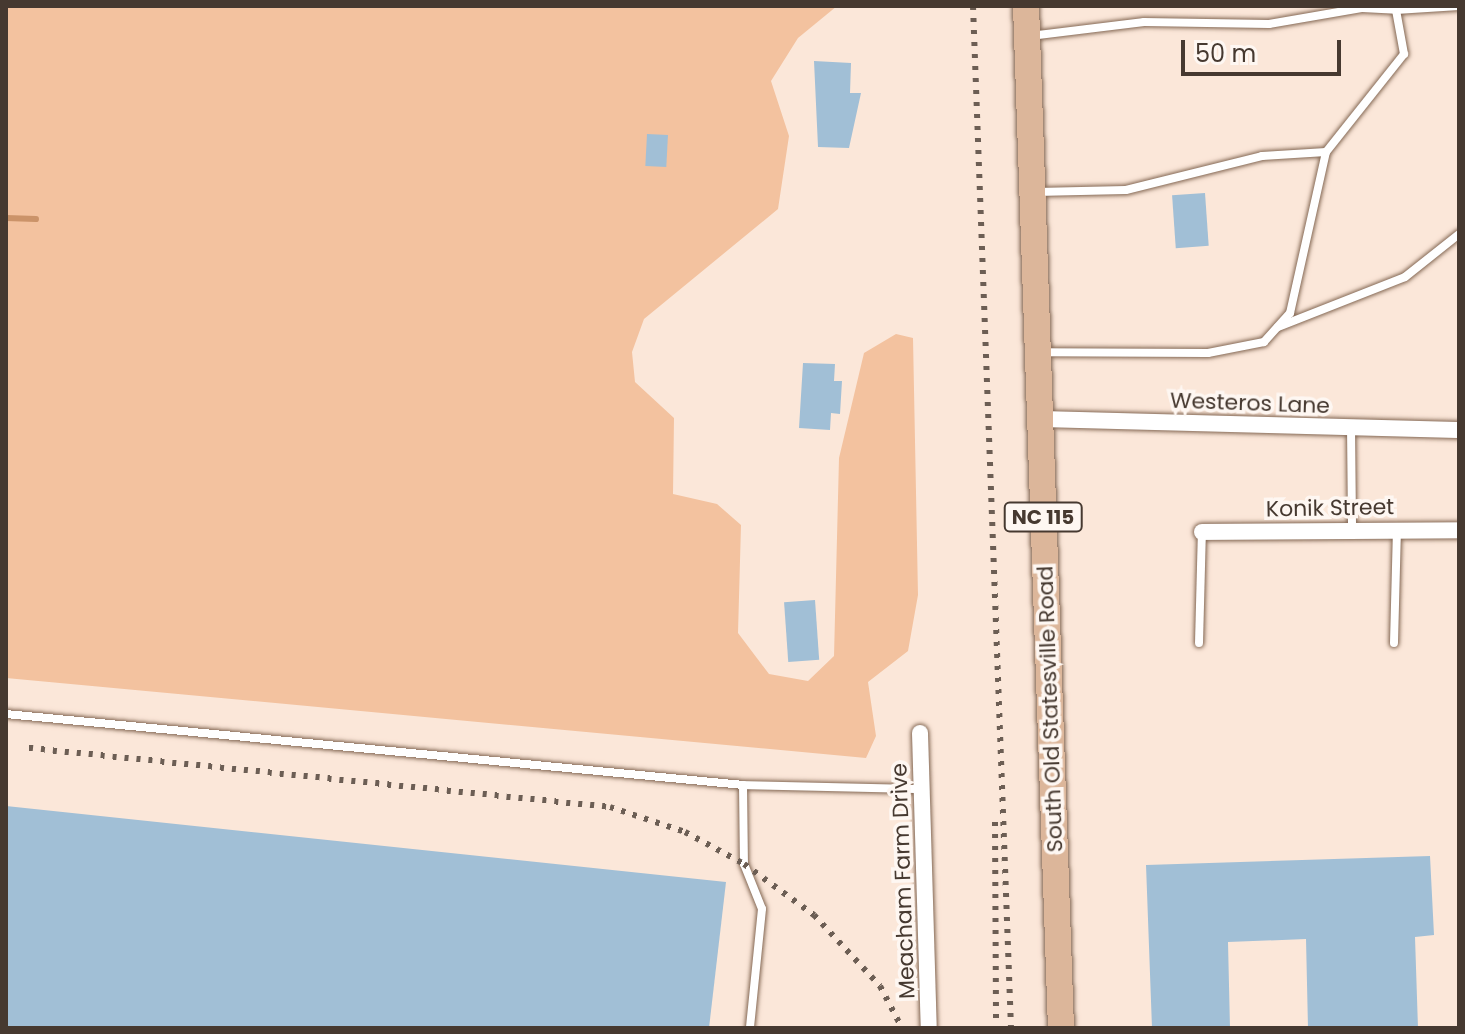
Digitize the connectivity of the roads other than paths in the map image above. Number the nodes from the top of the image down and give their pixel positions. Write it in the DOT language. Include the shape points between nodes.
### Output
graph roads {
  1 [pos="1026,6"];
  2 [pos="1459,6"];
  3 [pos="1396,10"];
  4 [pos="1027,37"];
  5 [pos="1326,152"];
  6 [pos="1032,192"];
  7 [pos="1459,234"];
  8 [pos="1278,327"];
  9 [pos="1038,352"];
  10 [pos="1040,419"];
  11 [pos="1351,427"];
  12 [pos="1459,430"];
  13 [pos="1352,528"];
  14 [pos="1397,529"];
  15 [pos="1459,530"];
  16 [pos="1202,532"];
  17 [pos="1199,643"];
  18 [pos="1394,643"];
  19 [pos="6,714"];
  20 [pos="920,733"];
  21 [pos="743,785"];
  22 [pos="922,789"];
  23 [pos="750,1028"];
  24 [pos="929,1028"];
  25 [pos="1061,1028"];
  1 -- 4 [label="main road, South Old Statesville Road / NC 115"];
  2 -- 3 [label="lane"];
  3 -- 4 [label="lane" via="1327,8 1269,24 1144,22"];
  3 -- 5 [label="lane" via="1404,54"];
  4 -- 6 [label="main road, South Old Statesville Road / NC 115"];
  5 -- 6 [label="lane" via="1262,156 1126,190"];
  5 -- 8 [label="lane" via="1311,243 1290,313"];
  6 -- 9 [label="main road, South Old Statesville Road / NC 115"];
  7 -- 8 [label="lane" via="1405,277"];
  8 -- 9 [label="lane" via="1264,342 1208,353"];
  9 -- 10 [label="main road, South Old Statesville Road / NC 115"];
  10 -- 11 [label="street, Westeros Lane"];
  10 -- 25 [label="main road, South Old Statesville Road / NC 115"];
  11 -- 12 [label="street, Westeros Lane"];
  11 -- 13 [label="lane"];
  13 -- 14 [label="street, Konik Street"];
  13 -- 16 [label="street, Konik Street"];
  14 -- 15 [label="street, Konik Street"];
  14 -- 18 [label="lane"];
  16 -- 17 [label="lane"];
  19 -- 21 [label="lane"];
  20 -- 22 [label="street, Meacham Farm Drive"];
  21 -- 22 [label="lane"];
  21 -- 23 [label="lane" via="744,864 762,909"];
  22 -- 24 [label="street, Meacham Farm Drive"];
}
